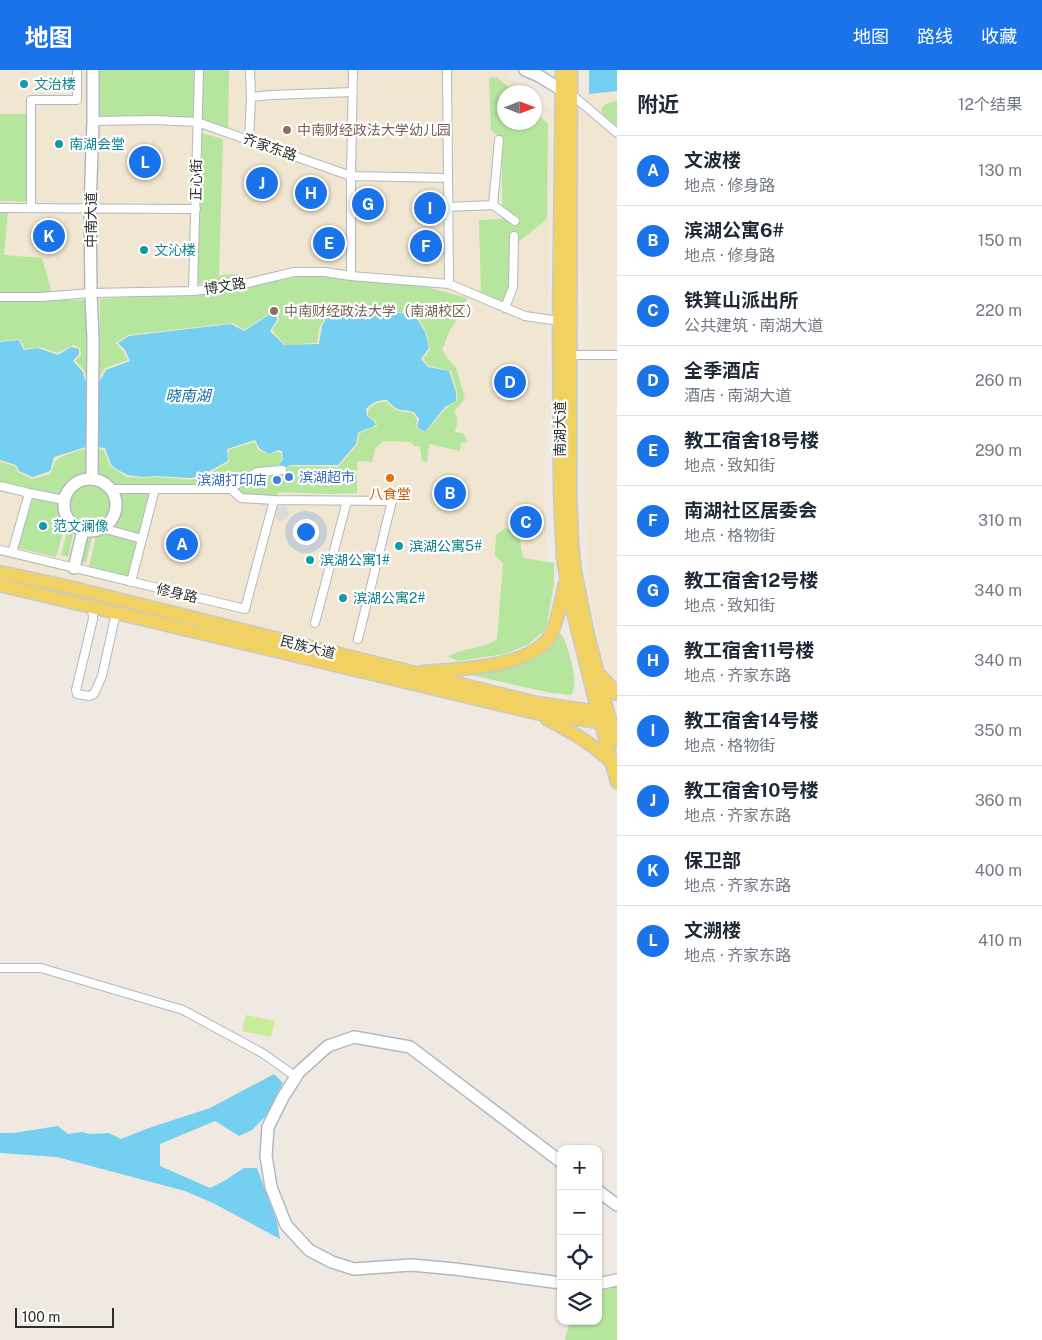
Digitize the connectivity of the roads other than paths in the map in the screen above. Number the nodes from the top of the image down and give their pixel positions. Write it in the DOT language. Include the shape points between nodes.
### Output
graph roads {
  1 [pos="76,70"];
  2 [pos="92,70"];
  3 [pos="199,70"];
  4 [pos="250,70"];
  5 [pos="353,70"];
  6 [pos="447,70"];
  7 [pos="526,70"];
  8 [pos="562,70"];
  9 [pos="571,70"];
  10 [pos="353,92"];
  11 [pos="568,92"];
  12 [pos="251,97"];
  13 [pos="93,121"];
  14 [pos="197,122"];
  15 [pos="617,133"];
  16 [pos="249,140"];
  17 [pos="498,140"];
  18 [pos="351,176"];
  19 [pos="448,178"];
  20 [pos="493,205"];
  21 [pos="448,207"];
  22 [pos="0,208"];
  23 [pos="31,208"];
  24 [pos="90,209"];
  25 [pos="196,209"];
  26 [pos="515,221"];
  27 [pos="514,236"];
  28 [pos="351,276"];
  29 [pos="449,284"];
  30 [pos="193,291"];
  31 [pos="91,293"];
  32 [pos="0,297"];
  33 [pos="505,308"];
  34 [pos="559,321"];
  35 [pos="570,355"];
  36 [pos="617,355"];
  37 [pos="282,470"];
  38 [pos="92,478"];
  39 [pos="0,486"];
  40 [pos="231,488"];
  41 [pos="111,489"];
  42 [pos="155,489"];
  43 [pos="29,492"];
  44 [pos="64,500"];
  45 [pos="274,500"];
  46 [pos="346,501"];
  47 [pos="102,528"];
  48 [pos="83,530"];
  49 [pos="142,539"];
  50 [pos="0,550"];
  51 [pos="12,553"];
  52 [pos="74,568"];
  53 [pos="0,572"];
  54 [pos="566,579"];
  55 [pos="131,582"];
  56 [pos="0,585"];
  57 [pos="93,594"];
  58 [pos="92,607"];
  59 [pos="116,613"];
  60 [pos="315,623"];
  61 [pos="358,639"];
  62 [pos="597,670"];
  63 [pos="416,673"];
  64 [pos="617,694"];
  65 [pos="536,713"];
  66 [pos="609,718"];
  67 [pos="617,741"];
  68 [pos="612,764"];
  69 [pos="617,782"];
  70 [pos="0,968"];
  71 [pos="296,1077"];
  72 [pos="557,1159"];
  73 [pos="602,1193"];
  74 [pos="617,1205"];
  75 [pos="617,1280"];
  76 [pos="557,1282"];
  77 [pos="602,1284"];
  1 -- 23 [label="street" via="76,100 31,100"];
  2 -- 13 [label="street, 中南大道"];
  3 -- 14 [label="street, 正心街"];
  4 -- 12 [label="street"];
  5 -- 10 [label="street"];
  6 -- 19 [label="street"];
  7 -- 11 [label="street"];
  8 -- 11 [label="main road, 南湖大道"];
  9 -- 11 [label="main road, 南湖大道"];
  10 -- 12 [label="street"];
  10 -- 18 [label="street"];
  11 -- 15 [label="street"];
  11 -- 34 [label="main road, 南湖大道"];
  11 -- 35 [label="main road, 南湖大道"];
  12 -- 16 [label="street"];
  13 -- 14 [label="street, 齐家东路"];
  13 -- 24 [label="street, 中南大道"];
  14 -- 16 [label="street, 齐家东路"];
  14 -- 25 [label="street, 正心街"];
  16 -- 18 [label="street, 齐家东路"];
  17 -- 20 [label="street"];
  18 -- 19 [label="street, 齐家东路"];
  18 -- 28 [label="street"];
  19 -- 21 [label="street"];
  20 -- 21 [label="street"];
  20 -- 26 [label="street"];
  21 -- 29 [label="street"];
  22 -- 23 [label="street"];
  23 -- 24 [label="street"];
  24 -- 25 [label="street"];
  24 -- 31 [label="street, 中南大道"];
  25 -- 30 [label="street, 正心街"];
  27 -- 33 [label="street" via="513,288"];
  28 -- 29 [label="street, 博文路"];
  28 -- 30 [label="street, 博文路" via="294,272 235,286"];
  29 -- 33 [label="street, 博文路"];
  30 -- 31 [label="street, 博文路"];
  31 -- 32 [label="street, 博文路"];
  31 -- 38 [label="street, 中南大道"];
  33 -- 34 [label="street, 博文路" via="525,316"];
  34 -- 54 [label="main road, 南湖大道" via="560,514"];
  35 -- 36 [label="street"];
  35 -- 62 [label="main road, 南湖大道" via="573,557"];
  37 -- 40 [label="street" via="257,472"];
  38 -- 41 [label="street"];
  38 -- 44 [label="street" via="74,483"];
  39 -- 43 [label="street"];
  41 -- 42 [label="street"];
  41 -- 47 [label="street" via="116,500 115,512"];
  42 -- 45 [label="street" via="231,489 241,498"];
  42 -- 49 [label="street"];
  43 -- 44 [label="street"];
  43 -- 51 [label="street"];
  44 -- 48 [label="street" via="66,516"];
  45 -- 46 [label="street"];
  45 -- 55 [label="street, 修身路" via="245,609"];
  46 -- 60 [label="street"];
  46 -- 61 [label="street" via="392,501"];
  47 -- 48 [label="street"];
  47 -- 49 [label="street"];
  48 -- 52 [label="street"];
  49 -- 55 [label="street"];
  50 -- 51 [label="street, 修身路"];
  51 -- 52 [label="street, 修身路"];
  52 -- 55 [label="street, 修身路"];
  53 -- 57 [label="main road, 民族大道"];
  54 -- 63 [label="main road" via="554,628 532,652 502,663"];
  54 -- 66 [label="main road, 南湖大道"];
  56 -- 58 [label="main road, 民族大道"];
  57 -- 58 [label="street"];
  57 -- 63 [label="main road, 民族大道"];
  58 -- 59 [label="main road, 民族大道"];
  58 -- 59 [label="street" via="93,618 76,690 83,696 94,694 102,676"];
  59 -- 65 [label="main road, 民族大道"];
  62 -- 64 [label="main road"];
  62 -- 66 [label="main road, 南湖大道"];
  63 -- 66 [label="main road, 民族大道"];
  65 -- 66 [label="main road, 民族大道"];
  65 -- 68 [label="main road" via="590,743"];
  66 -- 67 [label="main road, 南湖大道"];
  66 -- 68 [label="main road, 南湖大道"];
  68 -- 69 [label="main road, 南湖大道"];
  70 -- 71 [label="street" via="41,968 183,1010 264,1054"];
  71 -- 72 [label="street" via="328,1046 354,1037 410,1047"];
  71 -- 76 [label="street" via="268,1127 266,1156 271,1187 286,1225 309,1250 354,1269 410,1265"];
  73 -- 74 [label="street"];
  75 -- 77 [label="street"];
}
